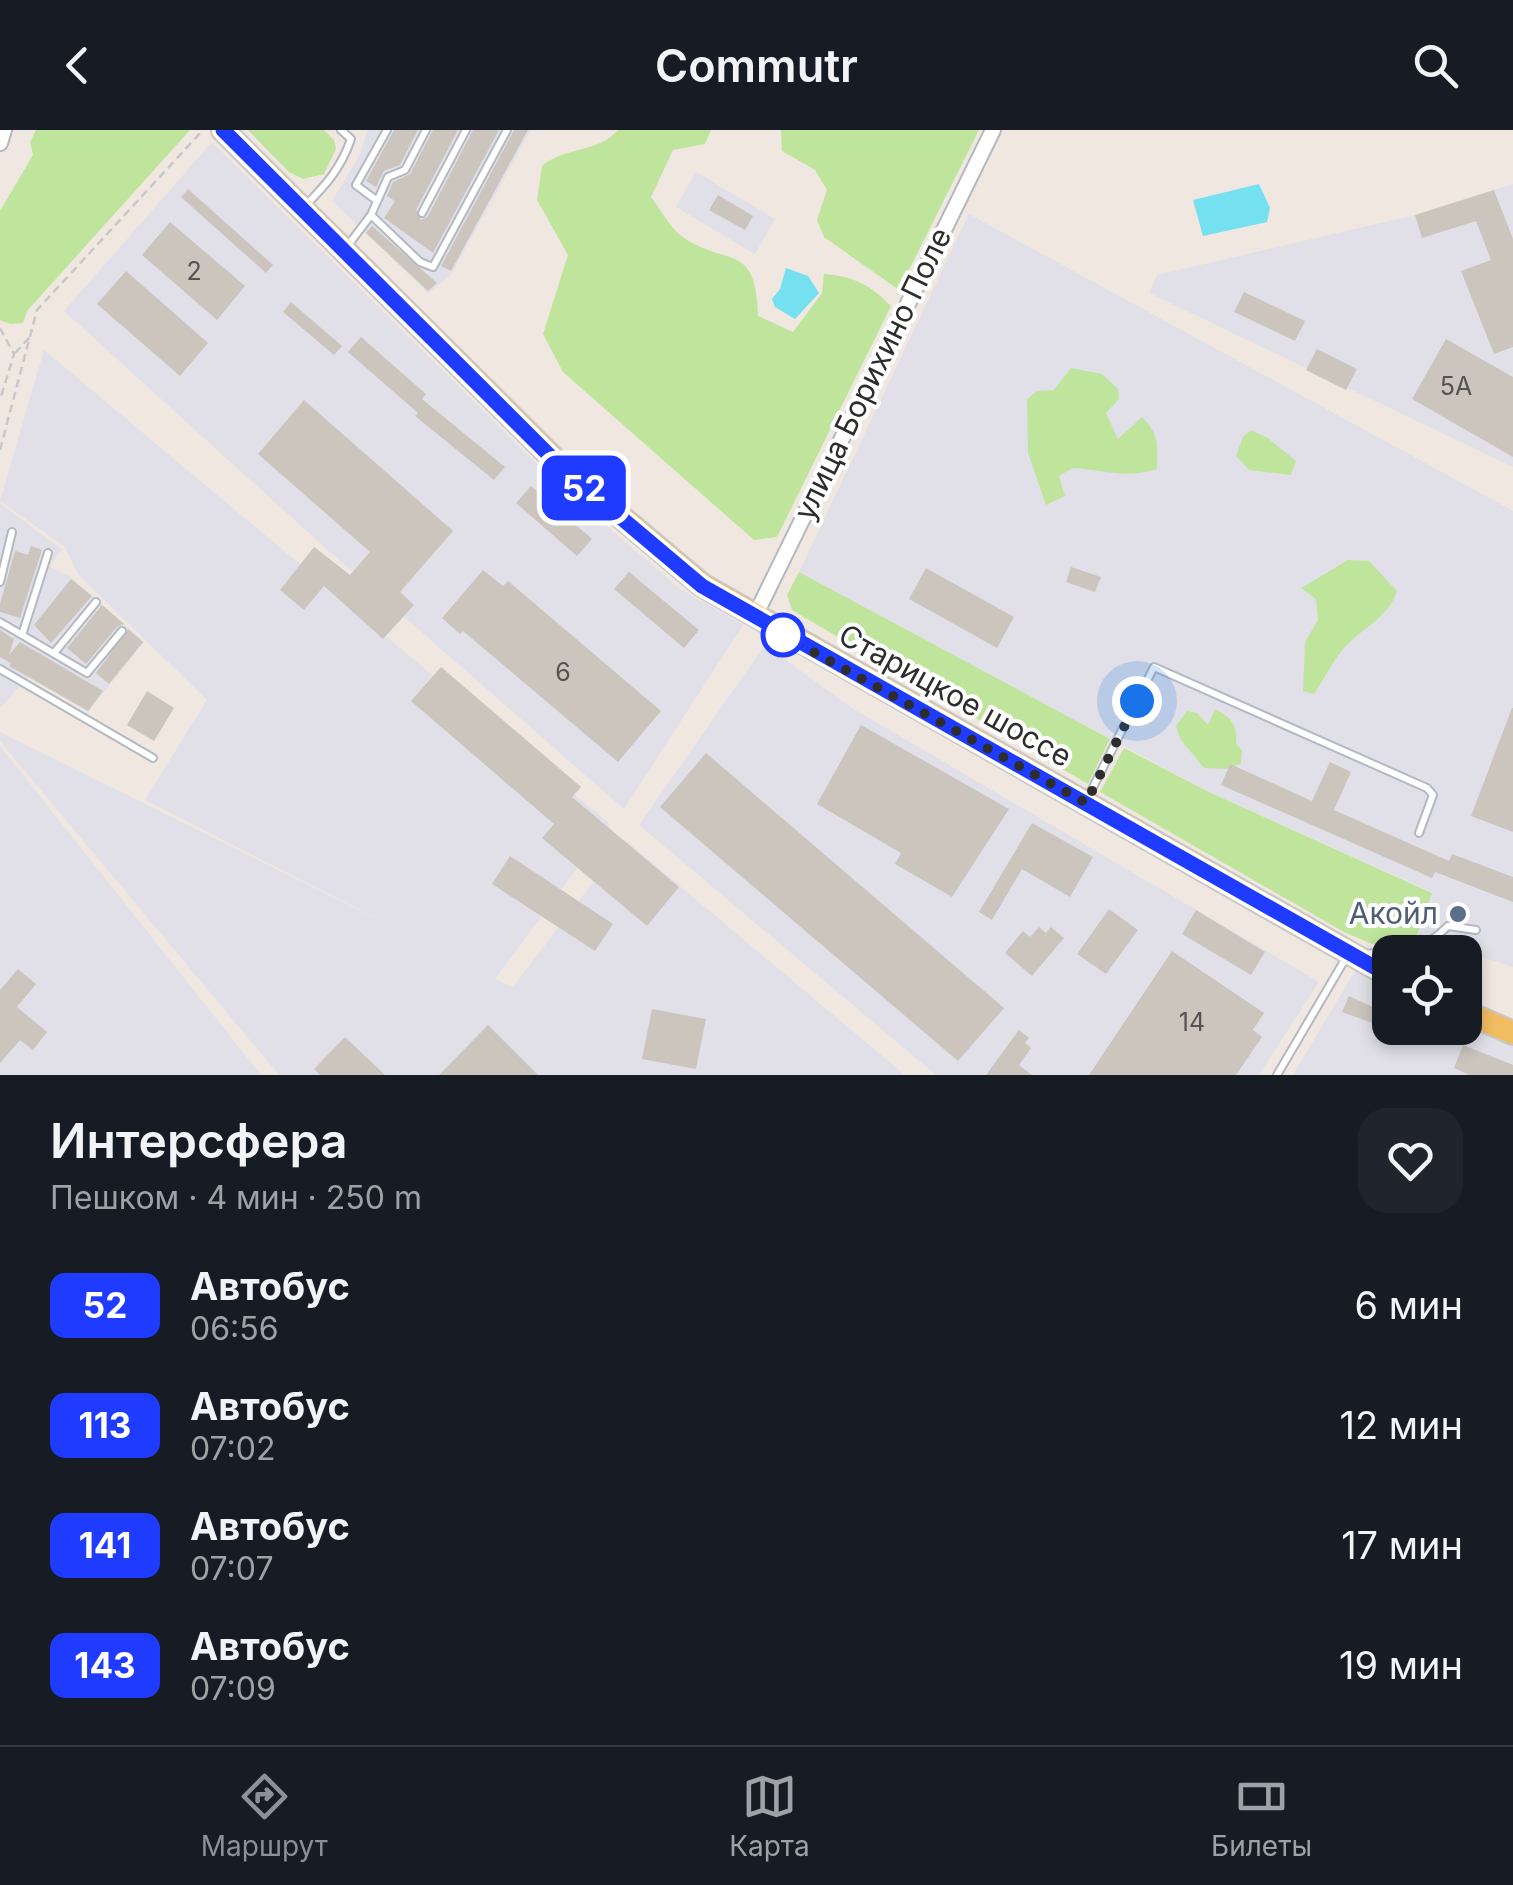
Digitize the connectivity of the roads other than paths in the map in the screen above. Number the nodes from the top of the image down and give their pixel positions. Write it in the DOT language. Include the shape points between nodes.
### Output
graph roads {
  1 [pos="4,130"];
  2 [pos="223,130"];
  3 [pos="341,130"];
  4 [pos="354,130"];
  5 [pos="386,130"];
  6 [pos="426,130"];
  7 [pos="466,130"];
  8 [pos="507,130"];
  9 [pos="993,130"];
  10 [pos="351,139"];
  11 [pos="0,143"];
  12 [pos="376,200"];
  13 [pos="304,207"];
  14 [pos="422,213"];
  15 [pos="371,215"];
  16 [pos="346,249"];
  17 [pos="12,532"];
  18 [pos="48,553"];
  19 [pos="0,582"];
  20 [pos="96,602"];
  21 [pos="754,618"];
  22 [pos="0,622"];
  23 [pos="122,631"];
  24 [pos="22,635"];
  25 [pos="54,653"];
  26 [pos="0,669"];
  27 [pos="153,758"];
  28 [pos="1086,803"];
  29 [pos="1419,833"];
  30 [pos="1476,930"];
  31 [pos="1348,955"];
  32 [pos="1372,967"];
  33 [pos="1482,1019"];
  34 [pos="1513,1033"];
  35 [pos="1276,1075"];
  1 -- 11 [label="street"];
  2 -- 13 [label="main road, Старицкое шоссе"];
  3 -- 10 [label="lane"];
  4 -- 10 [label="lane"];
  5 -- 12 [label="lane" via="356,185"];
  6 -- 12 [label="lane" via="404,170 388,178"];
  7 -- 14 [label="lane"];
  8 -- 15 [label="lane" via="433,266 420,262"];
  9 -- 21 [label="street, улица Борихино Поле"];
  10 -- 13 [label="lane" via="334,178"];
  12 -- 15 [label="lane"];
  13 -- 16 [label="main road, Старицкое шоссе"];
  15 -- 16 [label="lane"];
  16 -- 21 [label="main road, Старицкое шоссе" via="562,468 702,586"];
  17 -- 19 [label="lane"];
  18 -- 24 [label="lane"];
  20 -- 25 [label="lane"];
  21 -- 28 [label="main road, Старицкое шоссе"];
  22 -- 24 [label="lane"];
  23 -- 25 [label="lane" via="87,673"];
  24 -- 25 [label="lane"];
  26 -- 27 [label="lane"];
  28 -- 29 [label="lane" via="1154,667 1427,788 1433,795"];
  28 -- 31 [label="main road, Старицкое шоссе"];
  30 -- 31 [label="lane" via="1448,926 1412,950"];
  31 -- 32 [label="main road, Старицкое шоссе"];
  31 -- 35 [label="lane"];
  33 -- 34 [label="main road"];
}
